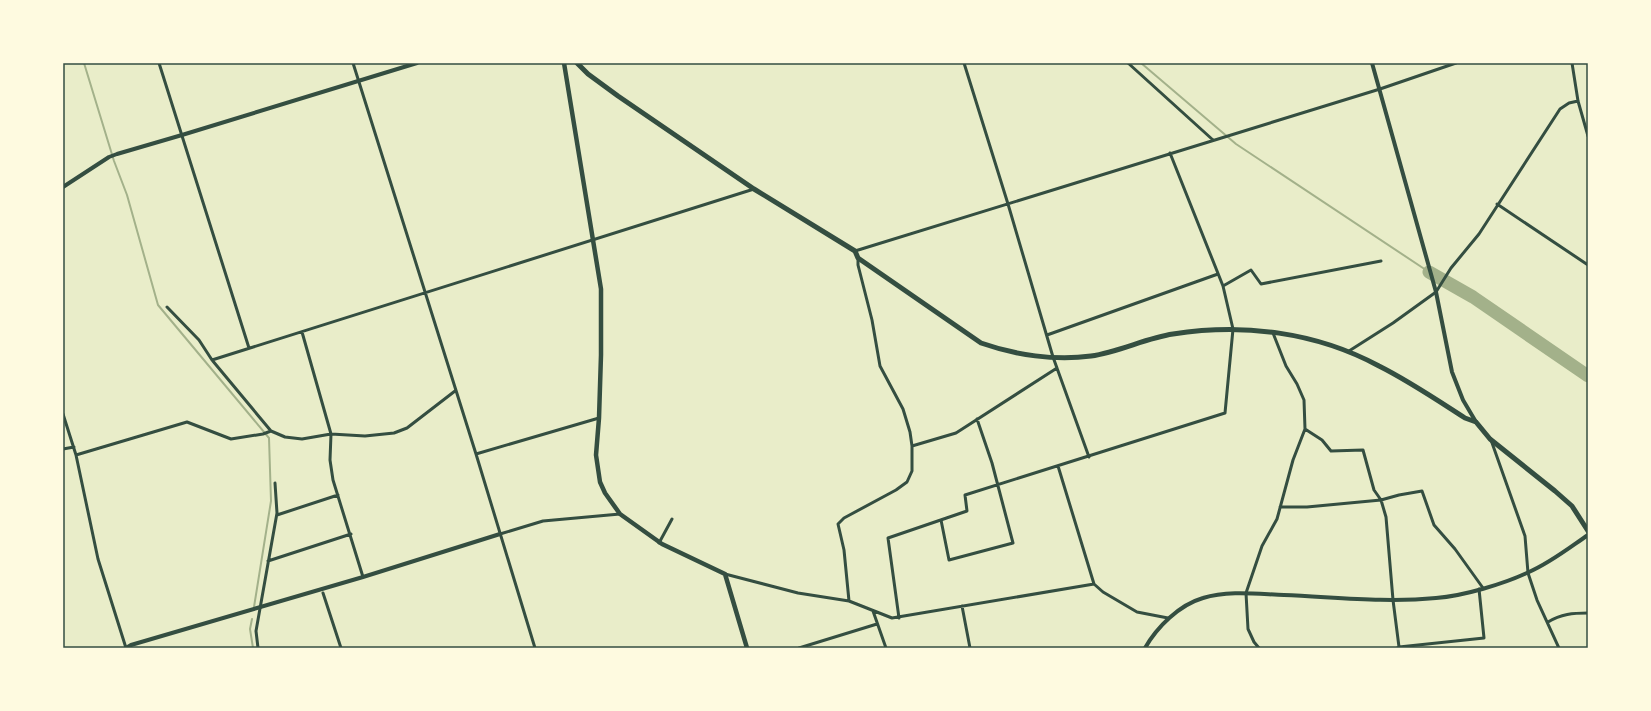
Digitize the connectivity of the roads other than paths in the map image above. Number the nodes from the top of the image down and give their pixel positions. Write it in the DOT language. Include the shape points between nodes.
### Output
graph roads {
  1 [pos="159,63"];
  2 [pos="353,63"];
  3 [pos="417,63"];
  4 [pos="564,63"];
  5 [pos="577,63"];
  6 [pos="964,63"];
  7 [pos="1128,63"];
  8 [pos="1372,63"];
  9 [pos="1456,63"];
  10 [pos="1572,63"];
  11 [pos="359,81"];
  12 [pos="1380,88"];
  13 [pos="1578,101"];
  14 [pos="182,135"];
  15 [pos="1588,136"];
  16 [pos="1213,140"];
  17 [pos="1170,154"];
  18 [pos="63,186"];
  19 [pos="754,189"];
  20 [pos="1008,204"];
  21 [pos="1497,204"];
  22 [pos="594,241"];
  23 [pos="854,251"];
  24 [pos="858,258"];
  25 [pos="1381,260"];
  26 [pos="1588,265"];
  27 [pos="1218,274"];
  28 [pos="1223,286"];
  29 [pos="1436,292"];
  30 [pos="426,293"];
  31 [pos="167,307"];
  32 [pos="1233,329"];
  33 [pos="302,332"];
  34 [pos="1273,333"];
  35 [pos="1047,335"];
  36 [pos="249,348"];
  37 [pos="1349,351"];
  38 [pos="1053,357"];
  39 [pos="212,360"];
  40 [pos="1057,368"];
  41 [pos="455,391"];
  42 [pos="63,414"];
  43 [pos="599,418"];
  44 [pos="978,419"];
  45 [pos="1476,422"];
  46 [pos="1305,429"];
  47 [pos="270,431"];
  48 [pos="331,434"];
  49 [pos="1490,439"];
  50 [pos="912,446"];
  51 [pos="74,447"];
  52 [pos="63,450"];
  53 [pos="476,454"];
  54 [pos="76,455"];
  55 [pos="1089,457"];
  56 [pos="1058,466"];
  57 [pos="275,483"];
  58 [pos="998,485"];
  59 [pos="338,495"];
  60 [pos="1381,500"];
  61 [pos="1280,507"];
  62 [pos="620,514"];
  63 [pos="276,515"];
  64 [pos="672,519"];
  65 [pos="941,520"];
  66 [pos="1588,531"];
  67 [pos="351,534"];
  68 [pos="500,534"];
  69 [pos="1588,535"];
  70 [pos="659,543"];
  71 [pos="268,561"];
  72 [pos="1528,573"];
  73 [pos="726,574"];
  74 [pos="364,577"];
  75 [pos="1094,584"];
  76 [pos="1481,589"];
  77 [pos="323,593"];
  78 [pos="1246,593"];
  79 [pos="1392,600"];
  80 [pos="849,601"];
  81 [pos="962,606"];
  82 [pos="259,608"];
  83 [pos="873,611"];
  84 [pos="1588,613"];
  85 [pos="899,618"];
  86 [pos="1168,618"];
  87 [pos="1548,622"];
  88 [pos="877,624"];
  89 [pos="1446,643"];
  90 [pos="1398,647"];
  91 [pos="126,648"];
  92 [pos="258,648"];
  93 [pos="341,648"];
  94 [pos="535,648"];
  95 [pos="747,648"];
  96 [pos="799,648"];
  97 [pos="886,648"];
  98 [pos="970,648"];
  99 [pos="1144,648"];
  100 [pos="1260,648"];
  101 [pos="1446,648"];
  102 [pos="1559,648"];
  1 -- 14 [label="street"];
  2 -- 11 [label="street"];
  3 -- 11 [label="street"];
  4 -- 22 [label="main road"];
  5 -- 19 [label="main road" via="618,96"];
  6 -- 20 [label="street"];
  7 -- 16 [label="street"];
  8 -- 12 [label="street"];
  9 -- 12 [label="street"];
  10 -- 13 [label="street"];
  11 -- 14 [label="street"];
  11 -- 30 [label="street"];
  12 -- 16 [label="street"];
  12 -- 29 [label="street"];
  13 -- 15 [label="street"];
  13 -- 21 [label="street" via="1569,102 1560,109"];
  14 -- 18 [label="street" via="116,154"];
  14 -- 36 [label="street"];
  16 -- 17 [label="street"];
  17 -- 20 [label="street"];
  17 -- 27 [label="street"];
  19 -- 22 [label="street"];
  19 -- 23 [label="main road"];
  20 -- 23 [label="street"];
  20 -- 35 [label="street"];
  21 -- 26 [label="street"];
  21 -- 29 [label="street" via="1479,234 1451,268"];
  22 -- 30 [label="street"];
  22 -- 43 [label="main road" via="601,288"];
  23 -- 24 [label="main road"];
  24 -- 38 [label="main road" via="981,343 1027,355"];
  24 -- 50 [label="street" via="880,366 903,409"];
  25 -- 28 [label="street" via="1261,284 1251,270"];
  27 -- 28 [label="street"];
  27 -- 35 [label="street"];
  28 -- 32 [label="street"];
  29 -- 37 [label="street" via="1394,323"];
  29 -- 45 [label="street" via="1452,372 1463,400"];
  30 -- 33 [label="street"];
  30 -- 41 [label="street"];
  31 -- 39 [label="street" via="199,340"];
  32 -- 34 [label="main road"];
  32 -- 38 [label="main road" via="1172,334 1092,356"];
  32 -- 55 [label="street" via="1226,413"];
  33 -- 36 [label="street"];
  33 -- 48 [label="street"];
  34 -- 37 [label="main road" via="1291,334"];
  34 -- 46 [label="street" via="1286,366 1304,400"];
  35 -- 38 [label="street"];
  36 -- 39 [label="street"];
  37 -- 45 [label="main road" via="1379,365 1465,418"];
  38 -- 40 [label="street"];
  39 -- 47 [label="street"];
  40 -- 44 [label="street"];
  40 -- 55 [label="street"];
  41 -- 48 [label="street" via="407,428 394,433 365,436"];
  41 -- 53 [label="street"];
  42 -- 51 [label="street"];
  43 -- 53 [label="street"];
  43 -- 62 [label="main road" via="596,455 600,482"];
  44 -- 50 [label="street" via="956,433"];
  44 -- 58 [label="street"];
  45 -- 49 [label="main road"];
  46 -- 60 [label="street" via="1322,440 1331,451 1363,450 1374,490"];
  46 -- 61 [label="street"];
  47 -- 48 [label="street" via="285,437 302,439"];
  47 -- 54 [label="street" via="231,439 187,422"];
  48 -- 59 [label="street" via="330,460"];
  49 -- 66 [label="main road" via="1572,506"];
  49 -- 72 [label="street" via="1525,536"];
  50 -- 80 [label="street" via="912,471 907,482 844,518 838,524 844,550"];
  51 -- 52 [label="street"];
  51 -- 54 [label="street"];
  53 -- 68 [label="street"];
  54 -- 91 [label="street" via="98,559"];
  55 -- 56 [label="street"];
  56 -- 58 [label="street"];
  56 -- 75 [label="street"];
  57 -- 63 [label="street"];
  58 -- 65 [label="street" via="965,495 967,511"];
  58 -- 65 [label="street" via="1013,543 949,560"];
  59 -- 63 [label="street"];
  59 -- 67 [label="street"];
  60 -- 61 [label="street"];
  60 -- 76 [label="street" via="1422,491 1434,525 1455,549"];
  60 -- 79 [label="street" via="1386,517"];
  61 -- 78 [label="street" via="1277,519 1262,546"];
  62 -- 68 [label="street" via="543,521"];
  62 -- 70 [label="main road"];
  63 -- 71 [label="street"];
  64 -- 70 [label="street"];
  65 -- 85 [label="street" via="888,538"];
  67 -- 71 [label="street"];
  67 -- 74 [label="street"];
  68 -- 74 [label="street"];
  68 -- 94 [label="street"];
  69 -- 72 [label="street"];
  70 -- 73 [label="main road"];
  71 -- 82 [label="street"];
  72 -- 76 [label="street"];
  72 -- 87 [label="street"];
  73 -- 80 [label="street" via="798,593"];
  73 -- 95 [label="main road"];
  74 -- 82 [label="street"];
  75 -- 81 [label="street"];
  75 -- 86 [label="street" via="1137,612"];
  76 -- 79 [label="street" via="1437,598"];
  76 -- 89 [label="street" via="1484,638"];
  77 -- 93 [label="street"];
  78 -- 79 [label="street"];
  78 -- 86 [label="street" via="1218,594 1202,598"];
  78 -- 100 [label="street" via="1248,629"];
  79 -- 90 [label="street"];
  80 -- 83 [label="street"];
  81 -- 85 [label="street"];
  81 -- 98 [label="street"];
  82 -- 91 [label="street"];
  82 -- 92 [label="street" via="256,631"];
  83 -- 85 [label="street"];
  83 -- 88 [label="street"];
  84 -- 87 [label="street" via="1570,613 1557,616"];
  86 -- 99 [label="street" via="1154,632"];
  87 -- 102 [label="street"];
  88 -- 96 [label="street"];
  88 -- 97 [label="street"];
  89 -- 90 [label="street"];
  89 -- 101 [label="street"];
}
